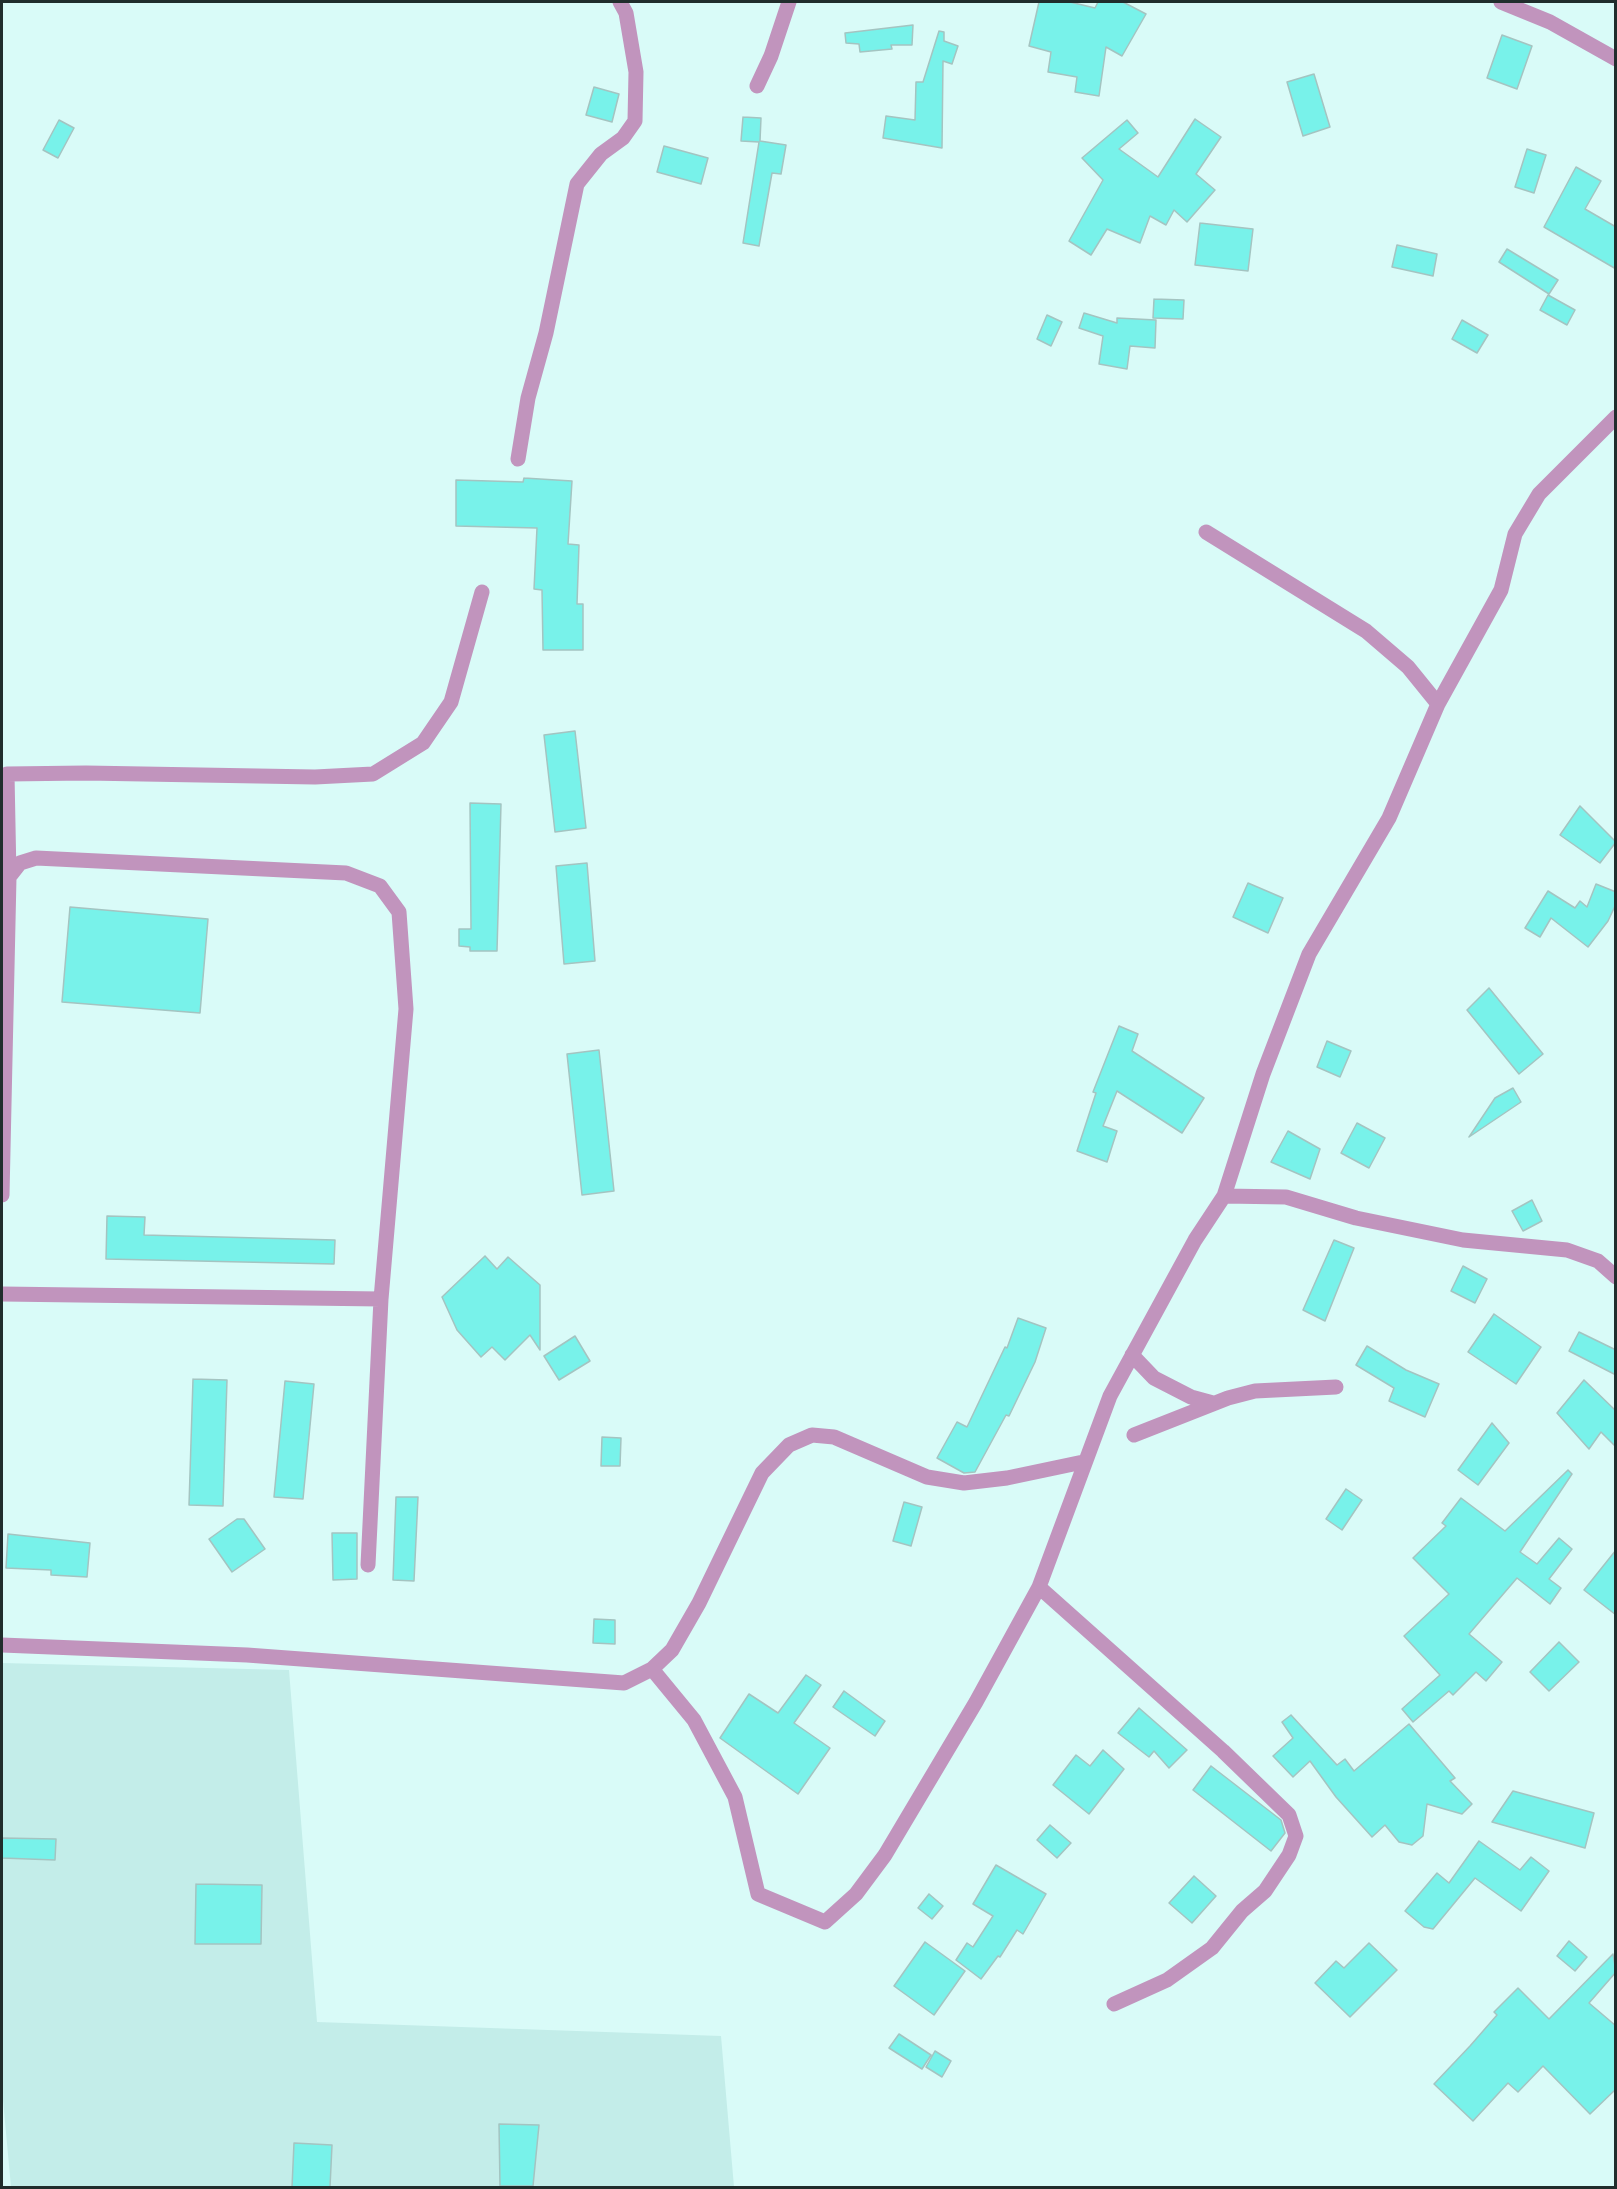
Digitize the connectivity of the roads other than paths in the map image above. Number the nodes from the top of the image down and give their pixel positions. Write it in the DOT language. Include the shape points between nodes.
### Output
graph roads {
  1 [pos="620,2"];
  2 [pos="789,2"];
  3 [pos="1501,2"];
  4 [pos="1616,59"];
  5 [pos="757,86"];
  6 [pos="1616,417"];
  7 [pos="518,459"];
  8 [pos="1206,532"];
  9 [pos="482,592"];
  10 [pos="1438,704"];
  11 [pos="9,877"];
  12 [pos="2,1195"];
  13 [pos="1224,1196"];
  14 [pos="1616,1277"];
  15 [pos="2,1294"];
  16 [pos="381,1299"];
  17 [pos="1132,1355"];
  18 [pos="1336,1387"];
  19 [pos="1213,1403"];
  20 [pos="1134,1435"];
  21 [pos="1083,1462"];
  22 [pos="368,1566"];
  23 [pos="1039,1587"];
  24 [pos="2,1645"];
  25 [pos="652,1669"];
  26 [pos="1114,2004"];
  1 -- 7 [label="street" via="626,13 636,72 635,121 577,184 546,333 528,398"];
  2 -- 5 [label="street"];
  3 -- 4 [label="street" via="1550,22"];
  6 -- 10 [label="street" via="1539,494 1515,534 1501,590"];
  8 -- 10 [label="street" via="1366,631 1408,667"];
  9 -- 11 [label="street" via="451,702 423,743 373,774 7,774"];
  10 -- 13 [label="street" via="1389,818 1309,954 1263,1074"];
  11 -- 12 [label="street"];
  11 -- 16 [label="street" via="20,863 36,858 346,873 380,886 399,912 406,1009"];
  13 -- 14 [label="street" via="1286,1197 1356,1218 1463,1240 1567,1250 1598,1261"];
  13 -- 17 [label="street"];
  15 -- 16 [label="street"];
  16 -- 22 [label="street"];
  17 -- 19 [label="street" via="1145,1370 1173,1389"];
  17 -- 21 [label="street"];
  18 -- 19 [label="street" via="1255,1391"];
  19 -- 20 [label="street"];
  21 -- 23 [label="street"];
  21 -- 25 [label="street" via="1008,1478 964,1482 927,1477 834,1437 812,1435 789,1445 762,1473 699,1604 672,1650"];
  23 -- 25 [label="street" via="885,1855 855,1894 825,1922 758,1894 735,1797 694,1720"];
  23 -- 26 [label="street" via="1223,1750 1289,1815 1296,1836 1289,1855 1265,1891 1242,1911 1212,1948 1167,1980"];
  24 -- 25 [label="street" via="247,1655 595,1682 624,1683"];
}
